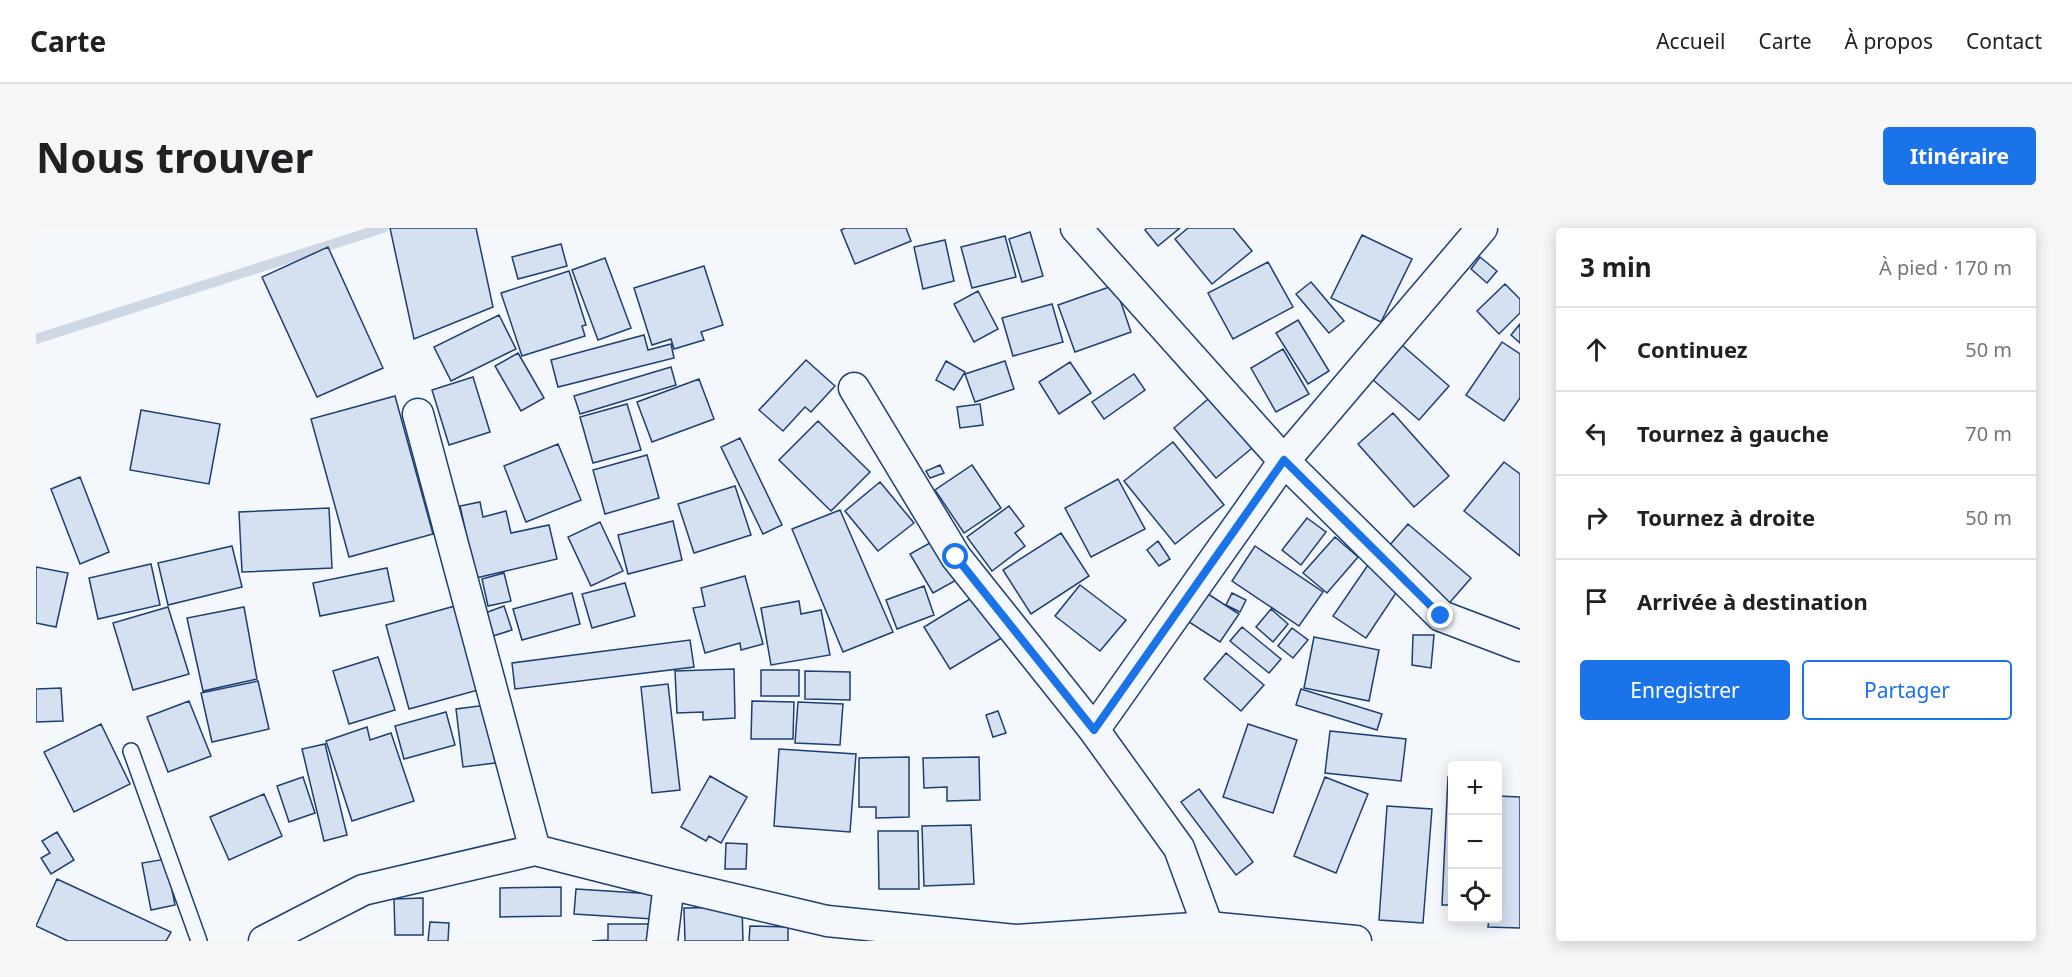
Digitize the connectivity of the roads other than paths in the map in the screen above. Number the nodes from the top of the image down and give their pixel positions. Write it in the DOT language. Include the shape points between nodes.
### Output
graph roads {
  1 [pos="1076,228"];
  2 [pos="1482,228"];
  3 [pos="854,388"];
  4 [pos="418,414"];
  5 [pos="1284,460"];
  6 [pos="1520,646"];
  7 [pos="1094,730"];
  8 [pos="131,751"];
  9 [pos="535,850"];
  10 [pos="669,884"];
  11 [pos="1208,927"];
  12 [pos="827,931"];
  13 [pos="1015,940"];
  14 [pos="199,941"];
  15 [pos="264,941"];
  16 [pos="662,941"];
  17 [pos="1356,941"];
  1 -- 5 [label="street"];
  2 -- 5 [label="street"];
  3 -- 7 [label="street" via="956,557"];
  4 -- 9 [label="street"];
  5 -- 6 [label="street" via="1441,616"];
  5 -- 7 [label="street"];
  7 -- 11 [label="street" via="1179,848"];
  8 -- 14 [label="lane"];
  9 -- 10 [label="street"];
  9 -- 15 [label="street" via="363,890"];
  10 -- 12 [label="street"];
  10 -- 16 [label="street"];
  11 -- 13 [label="street"];
  11 -- 17 [label="street"];
  12 -- 13 [label="street"];
}
